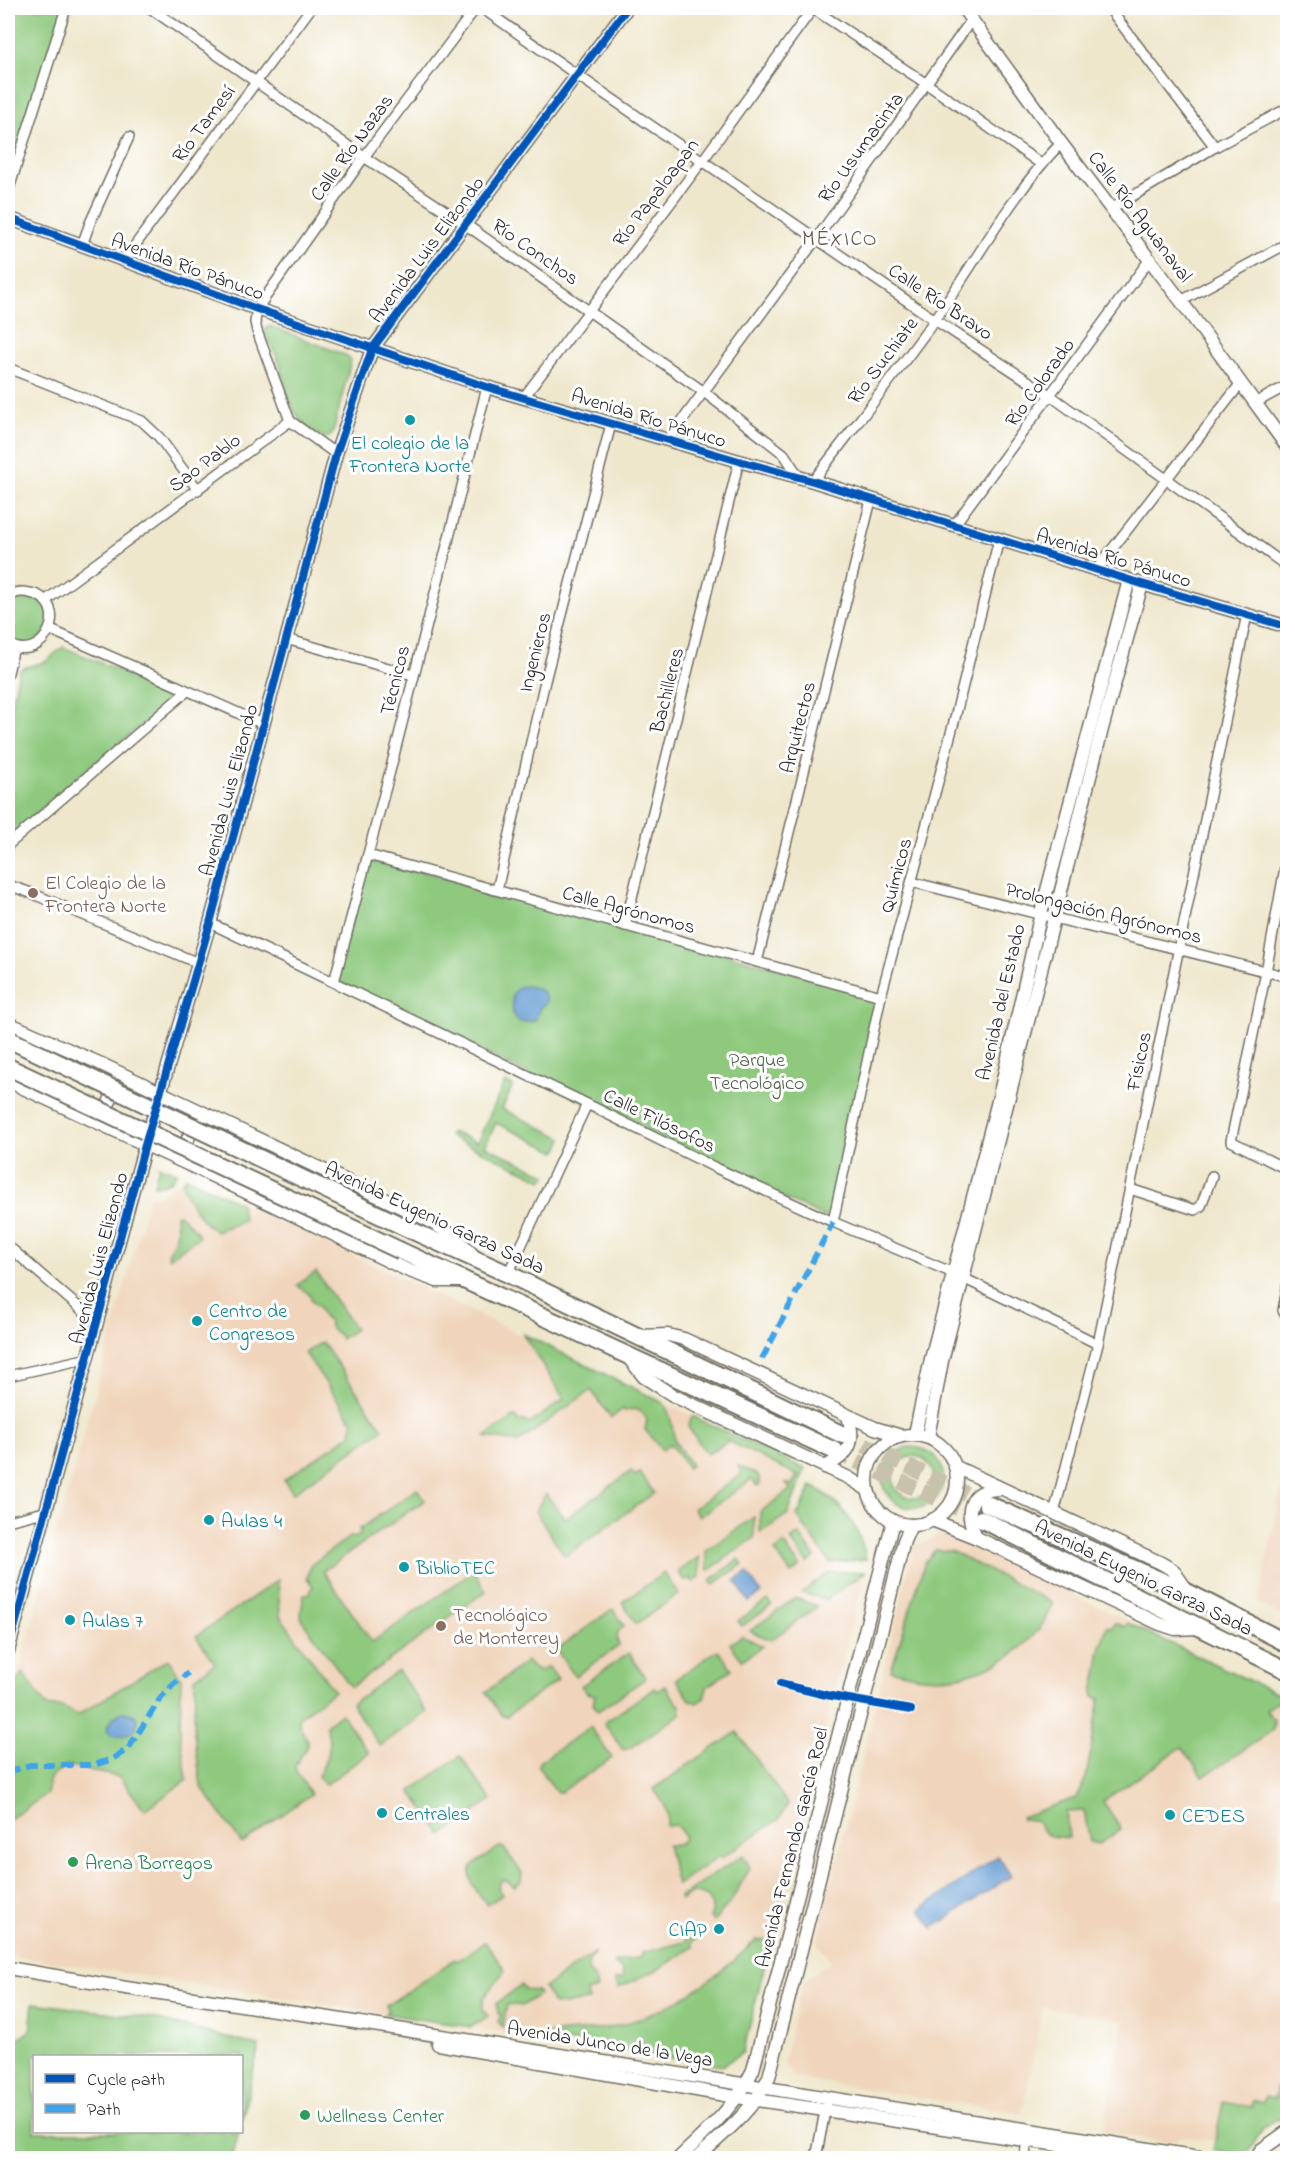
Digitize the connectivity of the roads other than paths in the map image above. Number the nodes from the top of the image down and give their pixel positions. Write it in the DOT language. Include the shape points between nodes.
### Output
graph roads {
  1 [pos="66,8"];
  2 [pos="150,8"];
  3 [pos="311,8"];
  4 [pos="476,8"];
  5 [pos="482,8"];
  6 [pos="627,8"];
  7 [pos="813,8"];
  8 [pos="963,8"];
  9 [pos="1109,8"];
  10 [pos="1283,8"];
  11 [pos="1287,16"];
  12 [pos="972,19"];
  13 [pos="578,75"];
  14 [pos="256,82"];
  15 [pos="927,84"];
  16 [pos="1287,108"];
  17 [pos="129,137"];
  18 [pos="1061,143"];
  19 [pos="1215,147"];
  20 [pos="364,157"];
  21 [pos="703,160"];
  22 [pos="1041,164"];
  23 [pos="8,192"];
  24 [pos="1111,209"];
  25 [pos="8,218"];
  26 [pos="465,224"];
  27 [pos="817,238"];
  28 [pos="1287,243"];
  29 [pos="82,245"];
  30 [pos="1150,259"];
  31 [pos="124,260"];
  32 [pos="1181,301"];
  33 [pos="257,309"];
  34 [pos="589,310"];
  35 [pos="935,320"];
  36 [pos="372,349"];
  37 [pos="8,369"];
  38 [pos="1241,383"];
  39 [pos="1287,385"];
  40 [pos="487,387"];
  41 [pos="704,392"];
  42 [pos="1051,396"];
  43 [pos="524,397"];
  44 [pos="1255,403"];
  45 [pos="290,421"];
  46 [pos="611,424"];
  47 [pos="668,440"];
  48 [pos="1287,448"];
  49 [pos="336,454"];
  50 [pos="739,461"];
  51 [pos="800,477"];
  52 [pos="1166,478"];
  53 [pos="813,481"];
  54 [pos="198,490"];
  55 [pos="871,500"];
  56 [pos="955,524"];
  57 [pos="999,539"];
  58 [pos="1287,567"];
  59 [pos="1096,570"];
  60 [pos="1129,580"];
  61 [pos="1142,584"];
  62 [pos="8,593"];
  63 [pos="45,601"];
  64 [pos="1247,614"];
  65 [pos="1287,627"];
  66 [pos="51,630"];
  67 [pos="286,639"];
  68 [pos="11,646"];
  69 [pos="8,673"];
  70 [pos="413,675"];
  71 [pos="186,692"];
  72 [pos="263,724"];
  73 [pos="8,845"];
  74 [pos="1287,851"];
  75 [pos="368,855"];
  76 [pos="912,882"];
  77 [pos="8,885"];
  78 [pos="497,890"];
  79 [pos="1041,913"];
  80 [pos="1056,917"];
  81 [pos="210,923"];
  82 [pos="625,926"];
  83 [pos="1180,950"];
  84 [pos="757,962"];
  85 [pos="198,963"];
  86 [pos="1266,972"];
  87 [pos="1287,977"];
  88 [pos="334,982"];
  89 [pos="881,996"];
  90 [pos="8,1023"];
  91 [pos="8,1039"];
  92 [pos="99,1063"];
  93 [pos="8,1067"];
  94 [pos="8,1081"];
  95 [pos="161,1093"];
  96 [pos="587,1104"];
  97 [pos="79,1115"];
  98 [pos="219,1119"];
  99 [pos="145,1145"];
  100 [pos="198,1169"];
  101 [pos="1287,1170"];
  102 [pos="1212,1176"];
  103 [pos="1130,1189"];
  104 [pos="834,1222"];
  105 [pos="8,1246"];
  106 [pos="477,1259"];
  107 [pos="508,1274"];
  108 [pos="958,1276"];
  109 [pos="465,1280"];
  110 [pos="1287,1283"];
  111 [pos="1285,1316"];
  112 [pos="97,1323"];
  113 [pos="640,1336"];
  114 [pos="1098,1344"];
  115 [pos="627,1356"];
  116 [pos="89,1358"];
  117 [pos="8,1376"];
  118 [pos="849,1416"];
  119 [pos="915,1434"];
  120 [pos="843,1435"];
  121 [pos="901,1436"];
  122 [pos="928,1437"];
  123 [pos="835,1451"];
  124 [pos="825,1467"];
  125 [pos="956,1467"];
  126 [pos="1001,1489"];
  127 [pos="868,1490"];
  128 [pos="44,1512"];
  129 [pos="1054,1513"];
  130 [pos="932,1520"];
  131 [pos="8,1521"];
  132 [pos="893,1521"];
  133 [pos="911,1525"];
  134 [pos="976,1538"];
  135 [pos="1189,1593"];
  136 [pos="1199,1628"];
  137 [pos="1287,1644"];
  138 [pos="8,1652"];
  139 [pos="1287,1671"];
  140 [pos="8,1968"];
  141 [pos="8,1976"];
  142 [pos="746,2084"];
  143 [pos="764,2087"];
  144 [pos="738,2097"];
  145 [pos="757,2099"];
  146 [pos="826,2103"];
  147 [pos="1287,2132"];
  148 [pos="1027,2135"];
  149 [pos="1185,2157"];
  150 [pos="679,2158"];
  151 [pos="697,2158"];
  152 [pos="816,2158"];
  153 [pos="1025,2158"];
  154 [pos="1144,2158"];
  155 [pos="1201,2158"];
  156 [pos="1255,2158"];
  1 -- 23 [label="street"];
  2 -- 14 [label="street, Río Conchos"];
  3 -- 14 [label="street, Río Tamesí"];
  4 -- 20 [label="street, Calle Río Nazas"];
  5 -- 13 [label="street, Calle Río Bravo"];
  6 -- 13 [label="street, Avenida Luis Elizondo"];
  7 -- 15 [label="street"];
  7 -- 21 [label="street, Río Papaloapan"];
  8 -- 12 [label="street, Calle Río Aguanaval"];
  9 -- 19 [label="street"];
  10 -- 11 [label="street"];
  12 -- 15 [label="street, Río Usumacinta"];
  12 -- 18 [label="street, Calle Río Aguanaval"];
  13 -- 21 [label="street, Calle Río Bravo"];
  13 -- 26 [label="street, Avenida Luis Elizondo"];
  14 -- 20 [label="street, Río Conchos"];
  14 -- 31 [label="street, Río Tamesí"];
  15 -- 22 [label="street"];
  15 -- 27 [label="street, Río Usumacinta"];
  16 -- 19 [label="street"];
  17 -- 29 [label="street"];
  18 -- 22 [label="street, Río Suchiate"];
  18 -- 24 [label="street, Calle Río Aguanaval"];
  19 -- 24 [label="street"];
  20 -- 26 [label="street, Río Conchos"];
  20 -- 33 [label="street, Calle Río Nazas"];
  21 -- 27 [label="street, Calle Río Bravo"];
  21 -- 34 [label="street, Río Papaloapan"];
  22 -- 35 [label="street, Río Suchiate"];
  24 -- 30 [label="street, Calle Río Aguanaval"];
  25 -- 29 [label="street, Avenida Río Pánuco"];
  26 -- 34 [label="street, Río Conchos"];
  26 -- 36 [label="street, Avenida Luis Elizondo"];
  27 -- 35 [label="street, Calle Río Bravo"];
  27 -- 41 [label="street, Río Usumacinta"];
  28 -- 32 [label="street"];
  29 -- 31 [label="street, Avenida Río Pánuco"];
  30 -- 32 [label="street, Calle Río Aguanaval"];
  30 -- 42 [label="street, Río Colorado"];
  31 -- 33 [label="street, Avenida Río Pánuco"];
  32 -- 38 [label="street, Calle Río Aguanaval"];
  33 -- 36 [label="street, Avenida Río Pánuco"];
  33 -- 45 [label="street" via="256,331"];
  34 -- 41 [label="street, Río Conchos"];
  34 -- 43 [label="street, Río Papaloapan"];
  35 -- 42 [label="street, Calle Río Bravo"];
  35 -- 53 [label="street, Río Suchiate"];
  36 -- 40 [label="street, Avenida Río Pánuco"];
  36 -- 49 [label="street, Avenida Luis Elizondo"];
  37 -- 54 [label="street" via="142,421 159,437"];
  38 -- 44 [label="street, Calle Río Aguanaval"];
  38 -- 52 [label="street"];
  39 -- 44 [label="street"];
  40 -- 43 [label="street, Avenida Río Pánuco"];
  40 -- 70 [label="street, Técnicos"];
  41 -- 47 [label="street, Río Usumacinta"];
  41 -- 51 [label="street, Río Conchos" via="784,454"];
  42 -- 52 [label="street, Calle Río Bravo"];
  42 -- 56 [label="street, Río Colorado"];
  43 -- 46 [label="street, Avenida Río Pánuco"];
  44 -- 48 [label="street, Calle Río Aguanaval"];
  45 -- 49 [label="street"];
  45 -- 54 [label="street, Sao Pablo"];
  46 -- 47 [label="street, Avenida Río Pánuco"];
  46 -- 78 [label="street, Ingenieros" via="545,681"];
  47 -- 50 [label="street, Avenida Río Pánuco"];
  49 -- 67 [label="street, Avenida Luis Elizondo"];
  50 -- 51 [label="street, Avenida Río Pánuco"];
  50 -- 82 [label="street, Bachilleres"];
  51 -- 53 [label="street, Avenida Río Pánuco"];
  52 -- 58 [label="street, Calle Río Bravo"];
  52 -- 59 [label="street"];
  53 -- 55 [label="street, Avenida Río Pánuco"];
  54 -- 63 [label="street, Sao Pablo"];
  55 -- 56 [label="street, Avenida Río Pánuco"];
  55 -- 84 [label="street, Arquitectos"];
  56 -- 57 [label="street, Avenida Río Pánuco"];
  57 -- 59 [label="street, Avenida Río Pánuco"];
  57 -- 76 [label="street, Químicos"];
  59 -- 60 [label="street, Avenida Río Pánuco"];
  60 -- 61 [label="street, Avenida Río Pánuco"];
  60 -- 79 [label="street, Avenida del Estado"];
  61 -- 64 [label="street, Avenida Río Pánuco"];
  61 -- 80 [label="street, Avenida del Estado"];
  62 -- 63 [label="street" via="23,591"];
  63 -- 66 [label="street" via="50,610"];
  64 -- 65 [label="street, Avenida Río Pánuco"];
  64 -- 83 [label="street, Físicos"];
  66 -- 68 [label="street" via="36,645 25,649"];
  66 -- 71 [label="street"];
  67 -- 70 [label="street"];
  67 -- 72 [label="street, Avenida Luis Elizondo"];
  68 -- 69 [label="street"];
  70 -- 75 [label="street, Técnicos"];
  71 -- 72 [label="street"];
  71 -- 73 [label="street"];
  72 -- 81 [label="street, Avenida Luis Elizondo"];
  74 -- 86 [label="street"];
  75 -- 78 [label="street, Calle Agrónomos"];
  75 -- 88 [label="street, Técnicos"];
  76 -- 79 [label="street, Prolongación Agrónomos"];
  76 -- 89 [label="street, Químicos"];
  77 -- 85 [label="street"];
  78 -- 82 [label="street, Calle Agrónomos"];
  79 -- 80 [label="street, Prolongación Agrónomos"];
  79 -- 108 [label="street, Avenida del Estado"];
  80 -- 83 [label="street, Prolongación Agrónomos"];
  80 -- 108 [label="street, Avenida del Estado"];
  81 -- 85 [label="street, Avenida Luis Elizondo"];
  81 -- 88 [label="street, Calle Filósofos"];
  82 -- 84 [label="street, Calle Agrónomos"];
  83 -- 86 [label="street, Prolongación Agrónomos"];
  83 -- 103 [label="street, Físicos"];
  84 -- 89 [label="street, Calle Agrónomos"];
  85 -- 95 [label="street, Avenida Luis Elizondo"];
  86 -- 87 [label="street, Prolongación Agrónomos"];
  86 -- 101 [label="street" via="1231,1141"];
  88 -- 96 [label="street, Calle Filósofos"];
  89 -- 104 [label="street, Químicos"];
  90 -- 92 [label="street"];
  91 -- 106 [label="highway, Avenida Eugenio Garza Sada, bridge"];
  92 -- 95 [label="street"];
  92 -- 97 [label="street" via="112,1082 112,1096 99,1113"];
  93 -- 109 [label="highway, bridge"];
  94 -- 97 [label="street"];
  95 -- 98 [label="street"];
  95 -- 99 [label="street, Avenida Luis Elizondo"];
  96 -- 104 [label="street, Calle Filósofos"];
  96 -- 107 [label="street"];
  97 -- 99 [label="street"];
  98 -- 100 [label="street" via="203,1122 189,1135 187,1153"];
  98 -- 106 [label="street" via="426,1219 457,1238"];
  99 -- 100 [label="street"];
  99 -- 112 [label="street, Avenida Luis Elizondo"];
  100 -- 109 [label="street" via="416,1274 437,1281"];
  102 -- 103 [label="street" via="1201,1206 1195,1210"];
  103 -- 114 [label="street, Físicos"];
  104 -- 108 [label="street, Calle Filósofos"];
  105 -- 112 [label="street"];
  106 -- 107 [label="highway, Avenida Eugenio Garza Sada"];
  107 -- 113 [label="highway, Avenida Eugenio Garza Sada"];
  108 -- 114 [label="street, Calle Filósofos"];
  108 -- 119 [label="street, Avenida del Estado"];
  108 -- 122 [label="street, Avenida del Estado"];
  109 -- 115 [label="highway"];
  110 -- 111 [label="street"];
  112 -- 116 [label="street, Avenida Luis Elizondo"];
  113 -- 118 [label="street" via="684,1339"];
  113 -- 120 [label="highway, Avenida Eugenio Garza Sada"];
  114 -- 129 [label="street, Físicos"];
  115 -- 123 [label="highway"];
  115 -- 124 [label="street" via="644,1377 674,1396"];
  116 -- 117 [label="street"];
  116 -- 128 [label="street, Avenida Luis Elizondo"];
  118 -- 121 [label="street"];
  118 -- 124 [label="street" via="853,1434 849,1446"];
  119 -- 121 [label="street"];
  119 -- 122 [label="street"];
  121 -- 127 [label="street" via="885,1444 873,1457"];
  122 -- 125 [label="street" via="944,1448"];
  124 -- 127 [label="street"];
  125 -- 126 [label="street"];
  125 -- 130 [label="street" via="957,1488 952,1501"];
  126 -- 129 [label="street"];
  126 -- 134 [label="street" via="982,1493 972,1504 969,1519"];
  127 -- 132 [label="street" via="875,1505"];
  128 -- 131 [label="street"];
  128 -- 138 [label="street, Avenida Luis Elizondo"];
  129 -- 135 [label="street" via="1173,1570"];
  130 -- 133 [label="street"];
  130 -- 134 [label="street"];
  132 -- 133 [label="street"];
  132 -- 142 [label="street, Avenida Fernando García Roel" via="764,2030"];
  133 -- 143 [label="street, Avenida Fernando García Roel" via="778,2046"];
  134 -- 136 [label="street" via="1160,1624 1175,1629"];
  135 -- 136 [label="highway, Avenida Eugenio Garza Sada" via="984,1512"];
  135 -- 137 [label="highway, Avenida Eugenio Garza Sada"];
  136 -- 139 [label="highway, Avenida Eugenio Garza Sada"];
  140 -- 142 [label="street, Avenida Junco de la Vega"];
  141 -- 144 [label="street, Avenida Junco de la Vega" via="414,2040"];
  142 -- 143 [label="street, Avenida Junco de la Vega"];
  142 -- 144 [label="street, Avenida Fernando García Roel"];
  143 -- 145 [label="street, Avenida Fernando García Roel"];
  143 -- 146 [label="street, Avenida Junco de la Vega"];
  144 -- 145 [label="street, Avenida Junco de la Vega"];
  144 -- 150 [label="street, Avenida Fernando García Roel"];
  145 -- 146 [label="street, Avenida Junco de la Vega"];
  145 -- 151 [label="street, Avenida Fernando García Roel"];
  146 -- 148 [label="street, Avenida Junco de la Vega"];
  146 -- 152 [label="street"];
  147 -- 156 [label="street"];
  148 -- 149 [label="street, Avenida Junco de la Vega"];
  148 -- 153 [label="street"];
  148 -- 154 [label="street, Avenida Junco de la Vega"];
  149 -- 155 [label="street, Avenida Junco de la Vega"];
}
